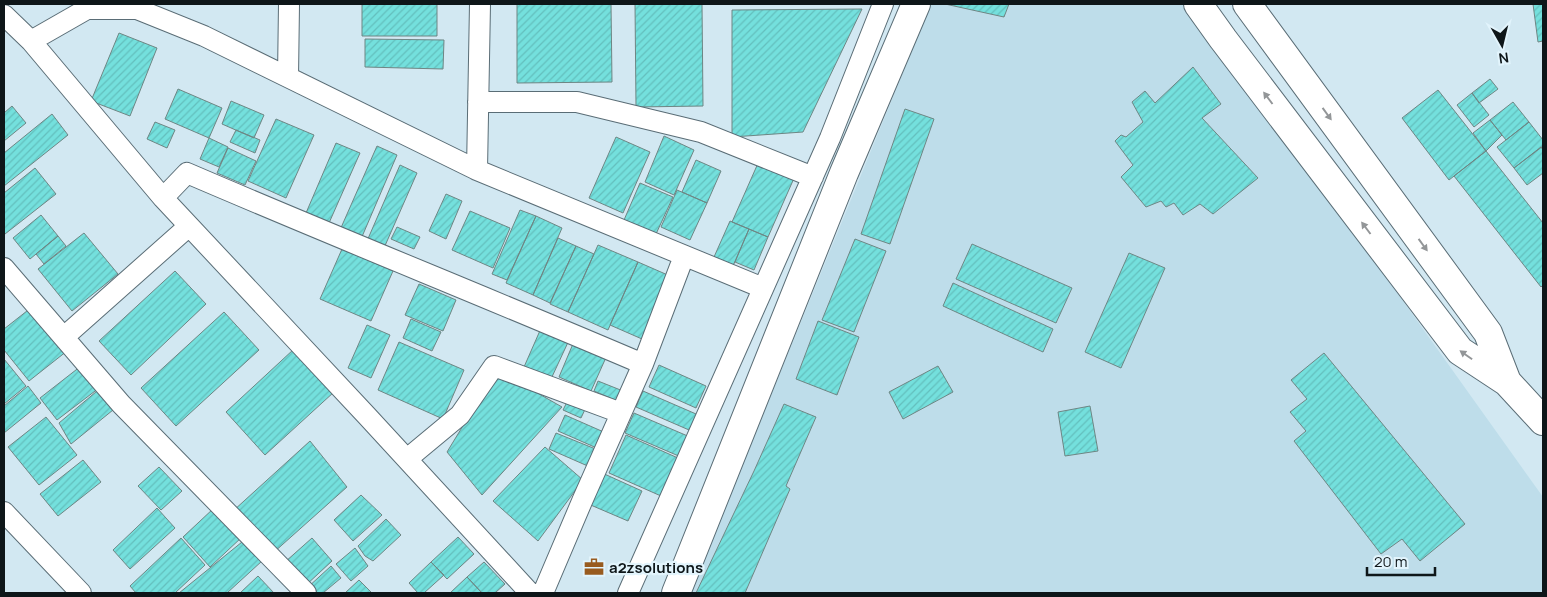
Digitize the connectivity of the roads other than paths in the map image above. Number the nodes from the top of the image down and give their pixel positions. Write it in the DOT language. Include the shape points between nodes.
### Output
graph roads {
  1 [pos="289,4"];
  2 [pos="480,4"];
  3 [pos="883,4"];
  4 [pos="916,4"];
  5 [pos="1198,4"];
  6 [pos="1247,4"];
  7 [pos="4,15"];
  8 [pos="31,41"];
  9 [pos="288,78"];
  10 [pos="478,102"];
  11 [pos="477,170"];
  12 [pos="812,177"];
  13 [pos="163,198"];
  14 [pos="189,226"];
  15 [pos="684,256"];
  16 [pos="4,268"];
  17 [pos="763,288"];
  18 [pos="64,336"];
  19 [pos="643,364"];
  20 [pos="1507,382"];
  21 [pos="621,413"];
  22 [pos="1543,421"];
  23 [pos="407,459"];
  24 [pos="4,512"];
  25 [pos="81,593"];
  26 [pos="306,593"];
  27 [pos="530,593"];
  28 [pos="543,593"];
  29 [pos="628,593"];
  30 [pos="676,593"];
  1 -- 9 [label="street"];
  2 -- 10 [label="street"];
  3 -- 12 [label="street"];
  4 -- 30 [label="main road" via="844,173"];
  20 -- 5 [label="main road, one-way" via="1460,351"];
  6 -- 20 [label="main road, one-way" via="1488,333"];
  7 -- 8 [label="street"];
  8 -- 9 [label="street" via="87,9 137,9 204,36"];
  8 -- 13 [label="street"];
  9 -- 11 [label="street"];
  10 -- 11 [label="street"];
  10 -- 12 [label="street" via="578,102 701,132"];
  11 -- 15 [label="street"];
  12 -- 17 [label="street"];
  13 -- 14 [label="street"];
  13 -- 19 [label="street" via="187,173"];
  14 -- 18 [label="street"];
  14 -- 23 [label="street"];
  15 -- 17 [label="street"];
  15 -- 19 [label="street"];
  16 -- 18 [label="street"];
  17 -- 29 [label="street"];
  18 -- 26 [label="street" via="121,404"];
  19 -- 21 [label="street"];
  20 -- 22 [label="main road"];
  21 -- 23 [label="street" via="494,366 460,415"];
  21 -- 28 [label="street"];
  23 -- 27 [label="street"];
  24 -- 25 [label="street"];
}
